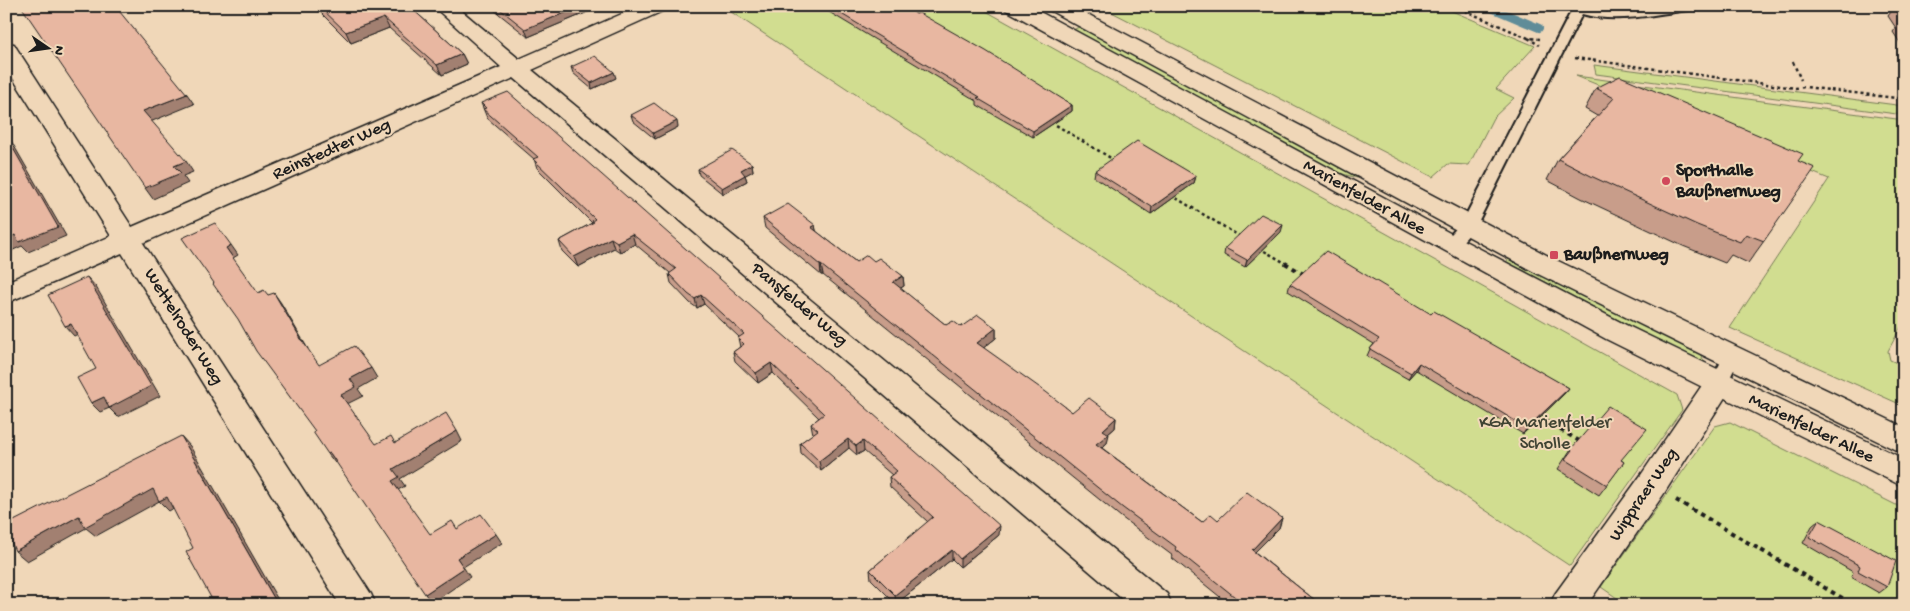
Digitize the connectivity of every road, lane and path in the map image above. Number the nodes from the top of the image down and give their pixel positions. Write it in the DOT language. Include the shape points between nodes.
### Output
graph roads {
  1 [pos="443,6"];
  2 [pos="658,6"];
  3 [pos="1013,6"];
  4 [pos="1056,6"];
  5 [pos="1454,6"];
  6 [pos="1689,6"];
  7 [pos="1579,8"];
  8 [pos="1543,40"];
  9 [pos="6,49"];
  10 [pos="1555,55"];
  11 [pos="1794,62"];
  12 [pos="516,68"];
  13 [pos="1801,80"];
  14 [pos="1904,99"];
  15 [pos="1046,119"];
  16 [pos="1122,165"];
  17 [pos="1165,191"];
  18 [pos="1459,234"];
  19 [pos="128,240"];
  20 [pos="1249,242"];
  21 [pos="1258,247"];
  22 [pos="1309,278"];
  23 [pos="6,294"];
  24 [pos="1725,370"];
  25 [pos="1529,411"];
  26 [pos="1904,440"];
  27 [pos="1588,447"];
  28 [pos="1904,474"];
  29 [pos="1652,485"];
  30 [pos="359,605"];
  31 [pos="1155,605"];
  32 [pos="1567,605"];
  33 [pos="1854,605"];
  1 -- 12 [label="street, Pansfelder Weg"];
  2 -- 12 [label="street, Reinstedter Weg"];
  3 -- 18 [label="street, Marienfelder Allee"];
  4 -- 18 [label="street, Marienfelder Allee"];
  5 -- 8 [label="path" via="1528,38"];
  6 -- 7 [label="lane" via="1599,15"];
  7 -- 10 [label="lane"];
  9 -- 19 [label="street, Wettelroder Weg"];
  10 -- 14 [label="path" via="1795,88"];
  10 -- 18 [label="lane"];
  11 -- 13 [label="path"];
  12 -- 19 [label="street, Reinstedter Weg"];
  12 -- 31 [label="street, Pansfelder Weg"];
  15 -- 16 [label="path"];
  17 -- 20 [label="path"];
  18 -- 24 [label="street, Marienfelder Allee" via="1616,332"];
  19 -- 23 [label="street, Reinstedter Weg"];
  19 -- 30 [label="street, Wettelroder Weg"];
  21 -- 22 [label="path"];
  24 -- 26 [label="street, Marienfelder Allee"];
  24 -- 28 [label="street, Marienfelder Allee"];
  24 -- 29 [label="street, Wippraer Weg"];
  25 -- 27 [label="path"];
  29 -- 32 [label="street, Wippraer Weg"];
  29 -- 33 [label="path"];
}
